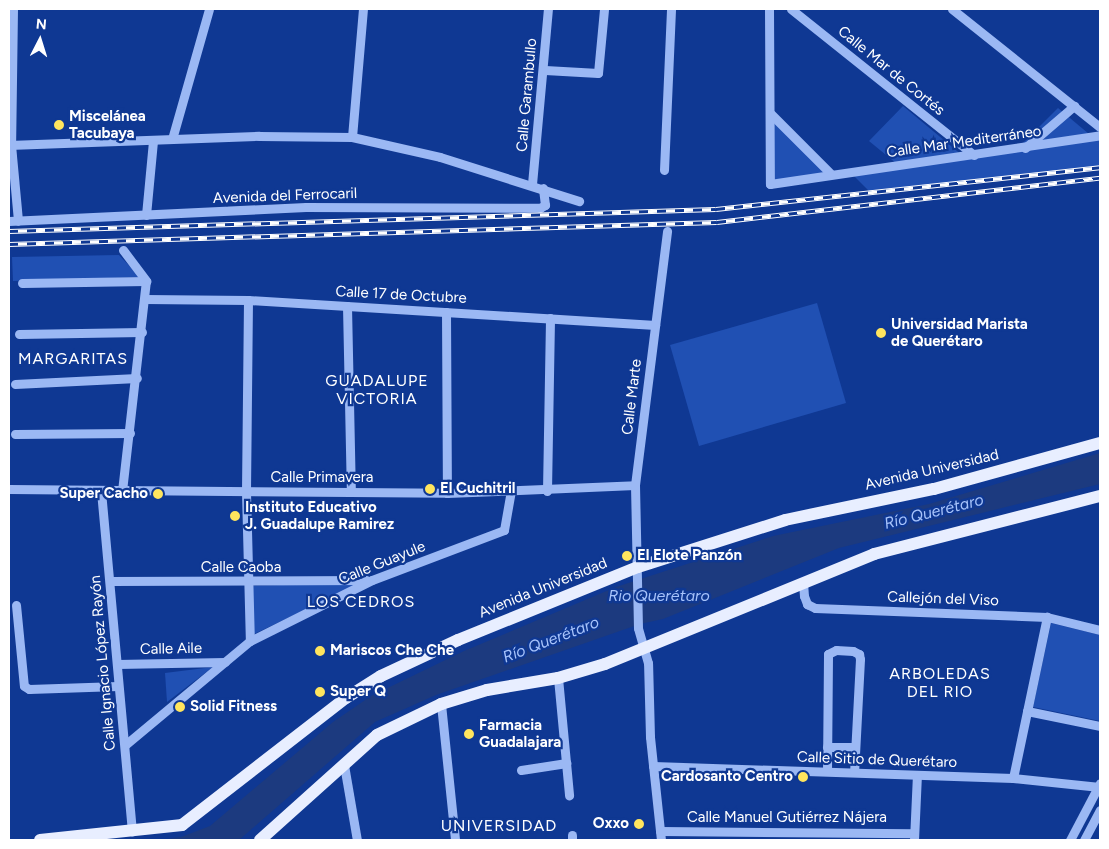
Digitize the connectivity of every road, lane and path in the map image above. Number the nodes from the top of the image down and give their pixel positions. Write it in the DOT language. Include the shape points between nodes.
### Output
graph roads {
  1 [pos="13,9"];
  2 [pos="209,9"];
  3 [pos="363,9"];
  4 [pos="548,9"];
  5 [pos="604,9"];
  6 [pos="671,9"];
  7 [pos="769,9"];
  8 [pos="791,9"];
  9 [pos="952,9"];
  10 [pos="962,12"];
  11 [pos="545,70"];
  12 [pos="1074,106"];
  13 [pos="772,114"];
  14 [pos="1100,127"];
  15 [pos="1100,135"];
  16 [pos="352,137"];
  17 [pos="172,139"];
  18 [pos="153,141"];
  19 [pos="10,145"];
  20 [pos="1025,148"];
  21 [pos="974,155"];
  22 [pos="664,170"];
  23 [pos="831,174"];
  24 [pos="532,184"];
  25 [pos="543,188"];
  26 [pos="579,201"];
  27 [pos="146,215"];
  28 [pos="13,221"];
  29 [pos="667,231"];
  30 [pos="123,250"];
  31 [pos="146,281"];
  32 [pos="22,282"];
  33 [pos="145,299"];
  34 [pos="248,300"];
  35 [pos="347,306"];
  36 [pos="446,312"];
  37 [pos="550,318"];
  38 [pos="655,325"];
  39 [pos="142,332"];
  40 [pos="19,334"];
  41 [pos="137,378"];
  42 [pos="15,384"];
  43 [pos="130,433"];
  44 [pos="15,434"];
  45 [pos="1100,443"];
  46 [pos="635,484"];
  47 [pos="9,489"];
  48 [pos="102,491"];
  49 [pos="122,491"];
  50 [pos="511,491"];
  51 [pos="547,491"];
  52 [pos="246,492"];
  53 [pos="351,492"];
  54 [pos="447,493"];
  55 [pos="1100,496"];
  56 [pos="636,573"];
  57 [pos="372,580"];
  58 [pos="110,581"];
  59 [pos="803,582"];
  60 [pos="248,583"];
  61 [pos="16,605"];
  62 [pos="1047,617"];
  63 [pos="1100,630"];
  64 [pos="250,641"];
  65 [pos="646,647"];
  66 [pos="225,662"];
  67 [pos="117,664"];
  68 [pos="558,678"];
  69 [pos="118,686"];
  70 [pos="441,704"];
  71 [pos="1027,712"];
  72 [pos="1100,726"];
  73 [pos="125,745"];
  74 [pos="827,747"];
  75 [pos="855,747"];
  76 [pos="566,763"];
  77 [pos="344,765"];
  78 [pos="653,766"];
  79 [pos="521,770"];
  80 [pos="827,771"];
  81 [pos="854,772"];
  82 [pos="917,775"];
  83 [pos="1013,778"];
  84 [pos="1100,785"];
  85 [pos="569,794"];
  86 [pos="1100,810"];
  87 [pos="132,832"];
  88 [pos="660,836"];
  89 [pos="914,836"];
  90 [pos="40,840"];
  91 [pos="260,840"];
  92 [pos="357,840"];
  93 [pos="455,840"];
  94 [pos="1070,840"];
  95 [pos="1084,840"];
  1 -- 19 [label="street"];
  2 -- 17 [label="street"];
  3 -- 16 [label="street"];
  4 -- 11 [label="street, Calle Garambullo"];
  5 -- 11 [label="street" via="598,72 592,75"];
  6 -- 22 [label="street"];
  7 -- 13 [label="street, Calle Mar Mediterráneo"];
  8 -- 21 [label="street, Calle Mar de Cortés"];
  9 -- 10 [label="street"];
  10 -- 12 [label="street"];
  11 -- 24 [label="street, Calle Garambullo"];
  12 -- 14 [label="street"];
  12 -- 20 [label="street"];
  13 -- 23 [label="street"];
  13 -- 23 [label="street, Calle Mar Mediterráneo" via="770,184"];
  15 -- 20 [label="street, Calle Mar Mediterráneo"];
  16 -- 17 [label="street"];
  16 -- 24 [label="street" via="440,157"];
  17 -- 18 [label="street"];
  18 -- 19 [label="street"];
  18 -- 27 [label="street"];
  19 -- 28 [label="street"];
  20 -- 21 [label="street, Calle Mar Mediterráneo"];
  21 -- 23 [label="street, Calle Mar Mediterráneo"];
  24 -- 25 [label="street"];
  25 -- 26 [label="street"];
  25 -- 27 [label="street, Avenida del Ferrocaril" via="545,204 540,208 306,207"];
  27 -- 28 [label="street, Avenida del Ferrocaril"];
  29 -- 38 [label="street, Calle Marte"];
  30 -- 31 [label="street"];
  31 -- 32 [label="street"];
  31 -- 33 [label="street"];
  33 -- 34 [label="street, Calle 17 de Octubre"];
  33 -- 39 [label="street"];
  34 -- 35 [label="street, Calle 17 de Octubre"];
  34 -- 52 [label="street"];
  35 -- 36 [label="street, Calle 17 de Octubre"];
  35 -- 53 [label="street"];
  36 -- 37 [label="street, Calle 17 de Octubre"];
  36 -- 54 [label="street"];
  37 -- 38 [label="street, Calle 17 de Octubre"];
  37 -- 51 [label="street"];
  38 -- 46 [label="street, Calle Marte"];
  39 -- 40 [label="street"];
  39 -- 41 [label="street"];
  41 -- 42 [label="street"];
  41 -- 43 [label="street"];
  43 -- 44 [label="street"];
  43 -- 49 [label="street"];
  45 -- 56 [label="main road, Avenida Universidad" via="934,489 785,520"];
  46 -- 51 [label="street, Calle Primavera"];
  46 -- 56 [label="street, Calle Marte"];
  47 -- 48 [label="street, Calle Primavera"];
  48 -- 49 [label="street, Calle Primavera"];
  48 -- 58 [label="street, Calle Ignacio López Rayón"];
  49 -- 52 [label="street, Calle Primavera"];
  50 -- 51 [label="street, Calle Primavera"];
  50 -- 54 [label="street, Calle Primavera"];
  50 -- 57 [label="street, Calle Guayule" via="504,530"];
  52 -- 53 [label="street, Calle Primavera"];
  52 -- 60 [label="street"];
  53 -- 54 [label="street, Calle Primavera"];
  55 -- 59 [label="main road" via="874,554"];
  56 -- 65 [label="street, Calle Manuel Gutiérrez Nájera" via="638,628"];
  56 -- 87 [label="main road, Avenida Universidad" via="458,640 381,676 346,698 193,819 164,829"];
  57 -- 60 [label="street, Calle Caoba"];
  57 -- 64 [label="street, Calle Guayule"];
  58 -- 60 [label="street, Calle Caoba"];
  58 -- 67 [label="street, Calle Ignacio López Rayón"];
  59 -- 62 [label="street, Callejón del Viso" via="804,596 815,608"];
  59 -- 65 [label="main road"];
  60 -- 64 [label="street"];
  61 -- 69 [label="street" via="24,686 29,689"];
  62 -- 63 [label="street, Callejón del Viso"];
  62 -- 71 [label="street"];
  64 -- 66 [label="street, Calle Guayule"];
  65 -- 68 [label="main road"];
  65 -- 78 [label="street, Calle Manuel Gutiérrez Nájera"];
  66 -- 67 [label="street, Calle Aile"];
  66 -- 73 [label="street, Calle Guayule"];
  67 -- 69 [label="street, Calle Ignacio López Rayón"];
  68 -- 70 [label="main road" via="487,690"];
  68 -- 76 [label="street"];
  69 -- 73 [label="street, Calle Ignacio López Rayón"];
  70 -- 77 [label="main road" via="390,727"];
  70 -- 93 [label="street"];
  71 -- 72 [label="street"];
  71 -- 83 [label="street"];
  73 -- 87 [label="street, Calle Ignacio López Rayón"];
  74 -- 75 [label="street"];
  74 -- 75 [label="street" via="828,654 836,650 853,651 859,654 860,659"];
  74 -- 80 [label="street"];
  75 -- 81 [label="street"];
  76 -- 79 [label="street"];
  76 -- 85 [label="street"];
  77 -- 91 [label="main road"];
  77 -- 92 [label="street"];
  78 -- 80 [label="street, Calle Sitio de Querétaro"];
  78 -- 88 [label="street, Calle Manuel Gutiérrez Nájera"];
  80 -- 81 [label="street, Calle Sitio de Querétaro"];
  81 -- 82 [label="street, Calle Sitio de Querétaro"];
  82 -- 83 [label="street, Calle Sitio de Querétaro"];
  82 -- 89 [label="street, Calle Manuel Gutiérrez Nájera"];
  83 -- 84 [label="street, Calle Sitio de Querétaro"];
  84 -- 94 [label="street"];
  86 -- 95 [label="street"];
  87 -- 90 [label="main road, Avenida Universidad"];
  88 -- 89 [label="street, Calle Manuel Gutiérrez Nájera"];
}
